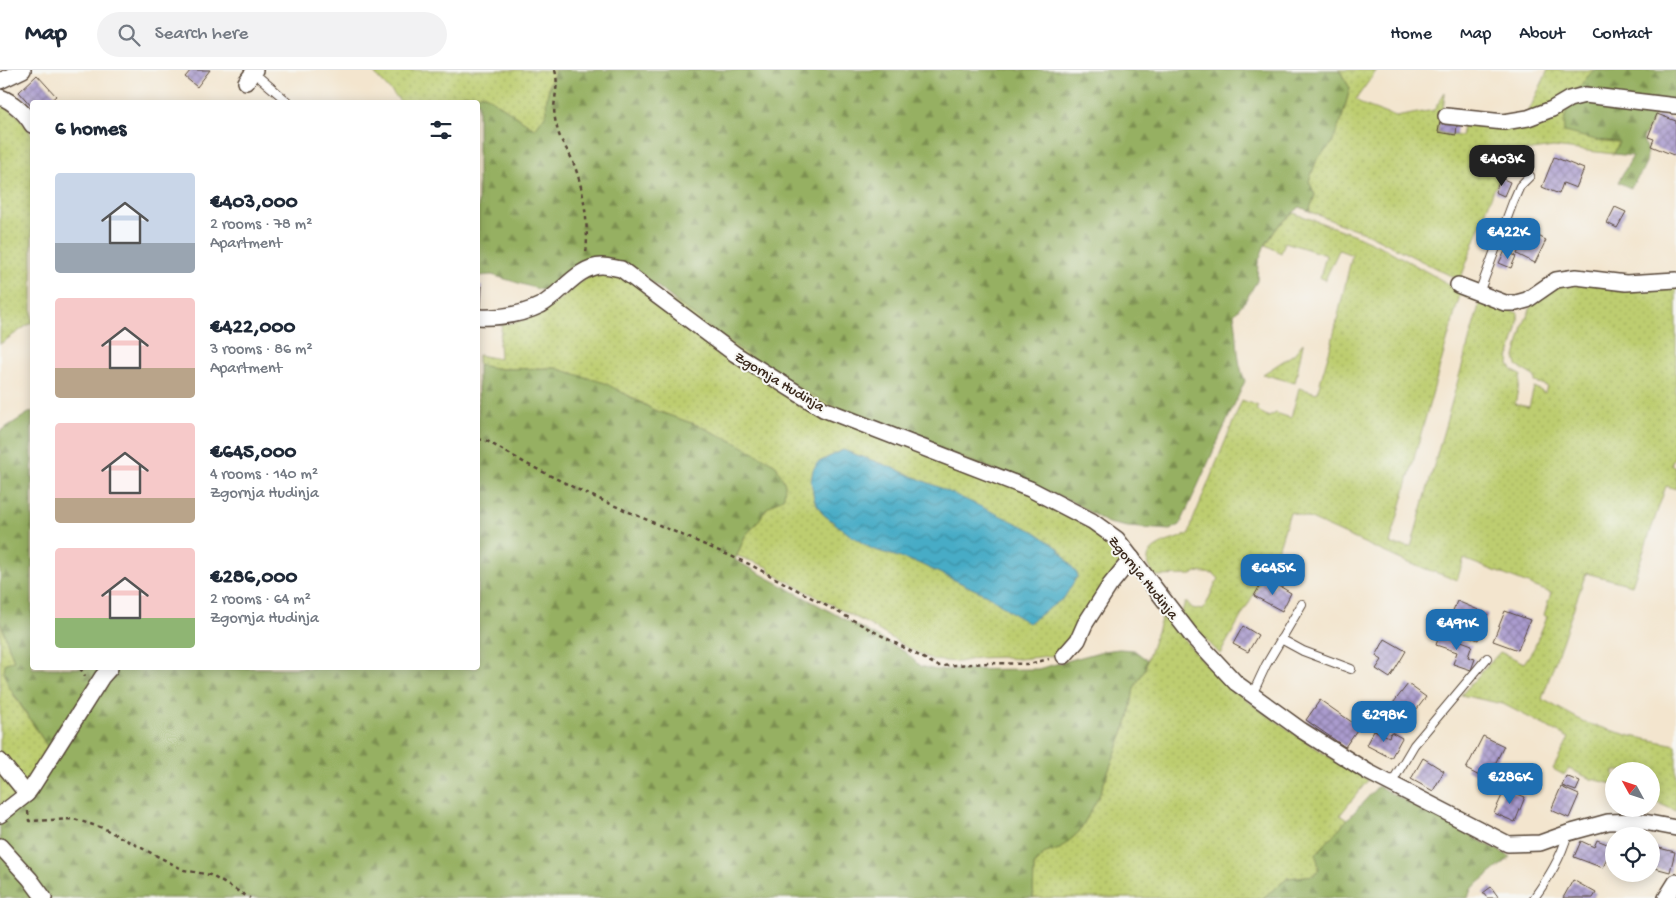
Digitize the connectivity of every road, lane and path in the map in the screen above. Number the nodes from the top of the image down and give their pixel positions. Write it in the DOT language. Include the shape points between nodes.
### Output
graph roads {
  1 [pos="23,70"];
  2 [pos="555,70"];
  3 [pos="252,75"];
  4 [pos="0,81"];
  5 [pos="0,97"];
  6 [pos="285,100"];
  7 [pos="1676,106"];
  8 [pos="1446,116"];
  9 [pos="30,123"];
  10 [pos="1530,176"];
  11 [pos="590,268"];
  12 [pos="1676,280"];
  13 [pos="1458,285"];
  14 [pos="1479,293"];
  15 [pos="480,317"];
  16 [pos="480,439"];
  17 [pos="1132,558"];
  18 [pos="1302,604"];
  19 [pos="1281,639"];
  20 [pos="1064,656"];
  21 [pos="1487,658"];
  22 [pos="1351,669"];
  23 [pos="108,670"];
  24 [pos="1252,695"];
  25 [pos="0,761"];
  26 [pos="1390,784"];
  27 [pos="27,794"];
  28 [pos="0,815"];
  29 [pos="1676,828"];
  30 [pos="1568,833"];
  31 [pos="0,846"];
  32 [pos="1676,882"];
  33 [pos="44,898"];
  34 [pos="250,898"];
  35 [pos="1534,898"];
  36 [pos="1666,898"];
  1 -- 4 [label="street"];
  2 -- 11 [label="path" via="557,91 554,111 558,131 574,164 580,186 585,261"];
  3 -- 6 [label="lane"];
  5 -- 9 [label="street" via="15,106"];
  7 -- 8 [label="street" via="1585,95 1528,118 1504,122"];
  10 -- 14 [label="lane" via="1520,186 1513,202"];
  11 -- 15 [label="street" via="541,305 514,315"];
  11 -- 17 [label="street, Zgornja Hudinja" via="621,269 735,354 823,409 1030,489 1092,521 1117,539"];
  12 -- 14 [label="street" via="1626,283 1576,277 1556,280 1527,300 1516,303 1505,303"];
  13 -- 14 [label="street"];
  16 -- 20 [label="path" via="583,492 749,564 938,666 1029,664"];
  17 -- 20 [label="street"];
  17 -- 24 [label="street, Zgornja Hudinja" via="1191,635 1236,683"];
  18 -- 19 [label="lane"];
  19 -- 22 [label="lane"];
  19 -- 24 [label="lane"];
  21 -- 26 [label="lane" via="1414,745"];
  23 -- 27 [label="street"];
  24 -- 26 [label="street, Zgornja Hudinja" via="1301,730"];
  25 -- 27 [label="street"];
  26 -- 30 [label="street, Zgornja Hudinja" via="1508,844 1540,843"];
  27 -- 28 [label="street"];
  27 -- 34 [label="path" via="30,821 74,819 103,828 184,870 210,875"];
  29 -- 30 [label="street, Zgornja Hudinja" via="1639,821 1608,822"];
  30 -- 35 [label="lane" via="1551,874"];
  31 -- 33 [label="street"];
  32 -- 36 [label="street"];
}
